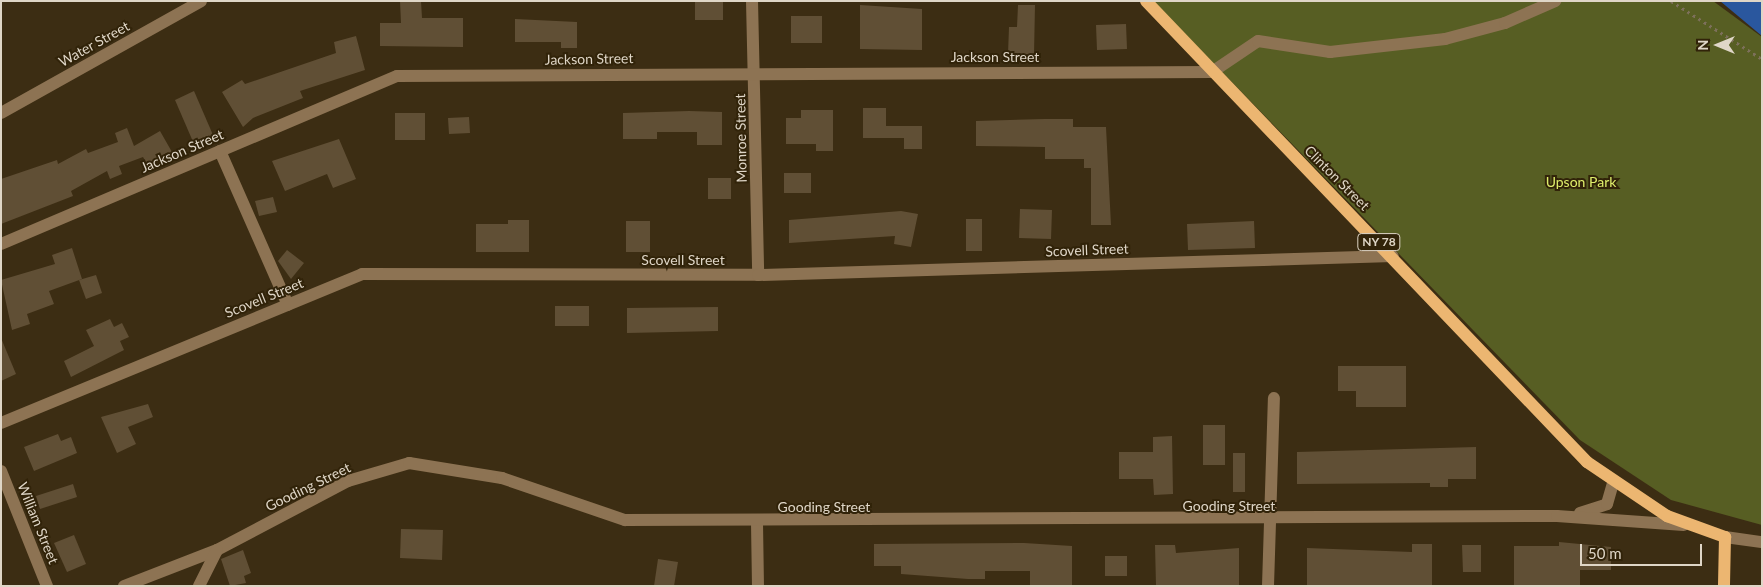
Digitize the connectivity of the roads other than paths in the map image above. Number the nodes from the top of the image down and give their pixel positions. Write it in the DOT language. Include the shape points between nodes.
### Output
graph roads {
  1 [pos="201,1"];
  2 [pos="752,1"];
  3 [pos="1146,1"];
  4 [pos="1555,2"];
  5 [pos="755,72"];
  6 [pos="1212,72"];
  7 [pos="1,113"];
  8 [pos="220,151"];
  9 [pos="1,244"];
  10 [pos="1393,256"];
  11 [pos="758,275"];
  12 [pos="288,305"];
  13 [pos="1274,398"];
  14 [pos="1,423"];
  15 [pos="1,471"];
  16 [pos="1613,483"];
  17 [pos="1558,516"];
  18 [pos="1271,520"];
  19 [pos="757,522"];
  20 [pos="1691,526"];
  21 [pos="1725,537"];
  22 [pos="1762,542"];
  23 [pos="217,550"];
  24 [pos="47,586"];
  25 [pos="124,586"];
  26 [pos="199,586"];
  27 [pos="758,586"];
  28 [pos="1268,586"];
  29 [pos="1724,586"];
  1 -- 7 [label="street, Water Street"];
  2 -- 5 [label="street, Monroe Street"];
  3 -- 6 [label="main road, Clinton Street / NY 78"];
  4 -- 6 [label="street" via="1505,23 1445,39 1330,52 1258,41"];
  5 -- 6 [label="street, Jackson Street"];
  5 -- 8 [label="street, Jackson Street" via="397,76"];
  5 -- 11 [label="street, Monroe Street"];
  6 -- 10 [label="main road, Clinton Street / NY 78"];
  8 -- 9 [label="street, Jackson Street"];
  8 -- 12 [label="street"];
  10 -- 11 [label="street, Scovell Street"];
  10 -- 16 [label="main road, Clinton Street / NY 78" via="1551,427"];
  11 -- 12 [label="street, Scovell Street" via="362,274"];
  12 -- 14 [label="street, Scovell Street"];
  13 -- 18 [label="street"];
  15 -- 24 [label="street, William Street"];
  16 -- 17 [label="street, Gooding Street" via="1607,504"];
  16 -- 20 [label="main road, Gooding Street / NY 78"];
  17 -- 18 [label="street, Gooding Street"];
  17 -- 20 [label="street, Gooding Street"];
  18 -- 19 [label="street, Gooding Street"];
  18 -- 28 [label="street"];
  19 -- 23 [label="street, Gooding Street" via="625,520 502,478 409,463 348,481"];
  19 -- 27 [label="street"];
  20 -- 21 [label="main road, Gooding Street / NY 78"];
  21 -- 22 [label="street, Gooding Street"];
  21 -- 29 [label="main road"];
  23 -- 25 [label="street, Gooding Street"];
  23 -- 26 [label="street"];
}
